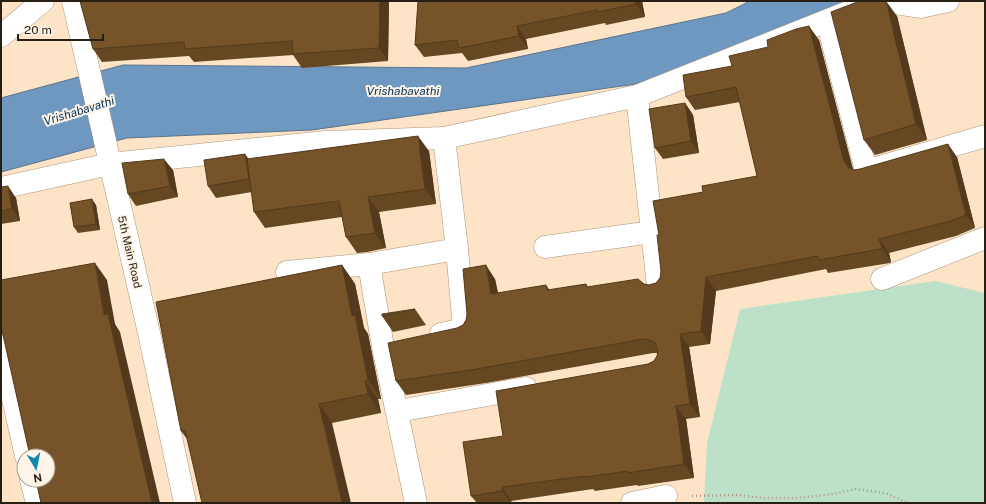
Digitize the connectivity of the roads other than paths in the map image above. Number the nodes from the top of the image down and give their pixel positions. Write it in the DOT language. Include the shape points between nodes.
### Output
graph roads {
  1 [pos="43,1"];
  2 [pos="73,1"];
  3 [pos="876,1"];
  4 [pos="882,1"];
  5 [pos="948,1"];
  6 [pos="826,21"];
  7 [pos="1,36"];
  8 [pos="637,96"];
  9 [pos="985,136"];
  10 [pos="444,138"];
  11 [pos="110,164"];
  12 [pos="1,188"];
  13 [pos="652,232"];
  14 [pos="985,238"];
  15 [pos="545,247"];
  16 [pos="457,249"];
  17 [pos="369,264"];
  18 [pos="287,272"];
  19 [pos="882,279"];
  20 [pos="658,286"];
  21 [pos="1,346"];
  22 [pos="383,347"];
  23 [pos="546,385"];
  24 [pos="398,411"];
  25 [pos="24,448"];
  26 [pos="33,488"];
  27 [pos="666,496"];
  28 [pos="37,503"];
  29 [pos="185,503"];
  30 [pos="416,503"];
  31 [pos="632,503"];
  1 -- 7 [label="street"];
  2 -- 11 [label="street, 5th Main Road"];
  3 -- 6 [label="street"];
  4 -- 5 [label="street" via="920,7"];
  6 -- 8 [label="street"];
  6 -- 9 [label="street" via="866,171"];
  8 -- 10 [label="street"];
  8 -- 13 [label="street"];
  10 -- 11 [label="street" via="326,142"];
  10 -- 16 [label="street"];
  11 -- 12 [label="street"];
  11 -- 29 [label="street, 5th Main Road"];
  13 -- 15 [label="street"];
  13 -- 20 [label="street"];
  14 -- 19 [label="street"];
  16 -- 17 [label="street"];
  16 -- 22 [label="street" via="464,329"];
  17 -- 18 [label="street"];
  17 -- 22 [label="street"];
  21 -- 25 [label="street"];
  22 -- 24 [label="street"];
  23 -- 24 [label="street"];
  24 -- 30 [label="street"];
  26 -- 28 [label="street"];
  27 -- 31 [label="street"];
}
